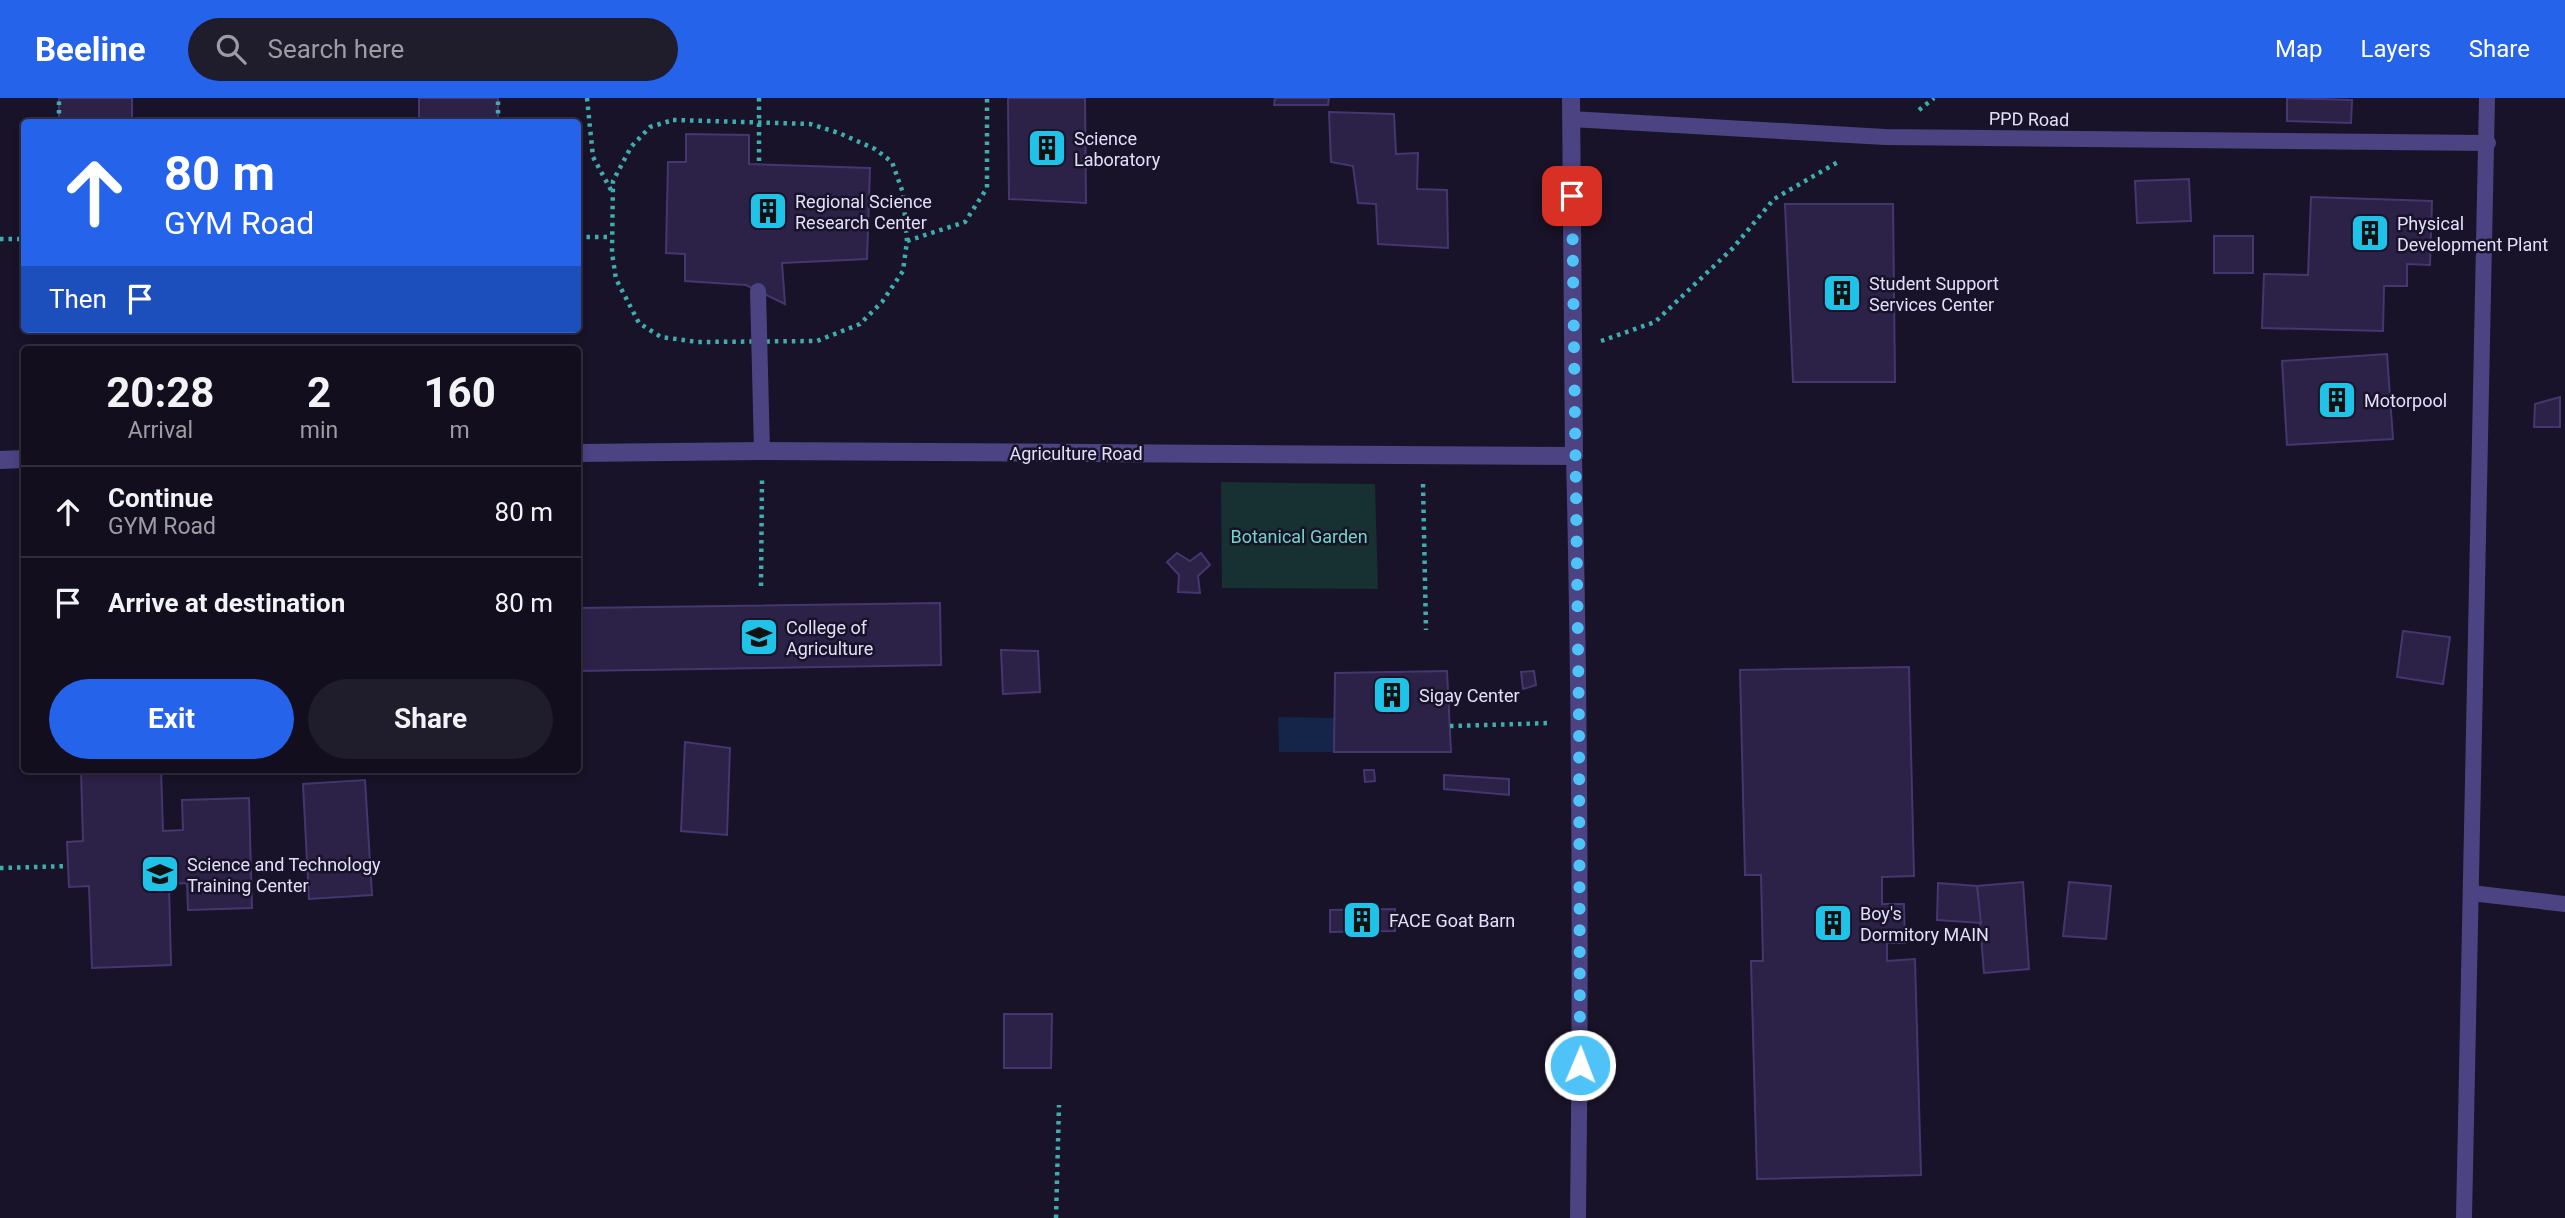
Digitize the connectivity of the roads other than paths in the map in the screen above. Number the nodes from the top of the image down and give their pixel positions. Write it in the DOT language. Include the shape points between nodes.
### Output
graph roads {
  1 [pos="1571,98"];
  2 [pos="2487,98"];
  3 [pos="1571,118"];
  4 [pos="2488,143"];
  5 [pos="758,291"];
  6 [pos="762,451"];
  7 [pos="581,453"];
  8 [pos="1574,456"];
  9 [pos="21,459"];
  10 [pos="0,460"];
  11 [pos="2471,893"];
  12 [pos="2565,904"];
  13 [pos="1578,1218"];
  14 [pos="2464,1218"];
  1 -- 3 [label="street"];
  2 -- 4 [label="lane"];
  3 -- 4 [label="lane, PPD Road" via="1885,137"];
  3 -- 8 [label="street"];
  4 -- 11 [label="lane"];
  5 -- 6 [label="lane"];
  6 -- 7 [label="street, Agriculture Road"];
  6 -- 8 [label="street, Agriculture Road"];
  8 -- 13 [label="lane" via="1579,721"];
  9 -- 10 [label="street"];
  11 -- 12 [label="lane"];
  11 -- 14 [label="lane"];
}
